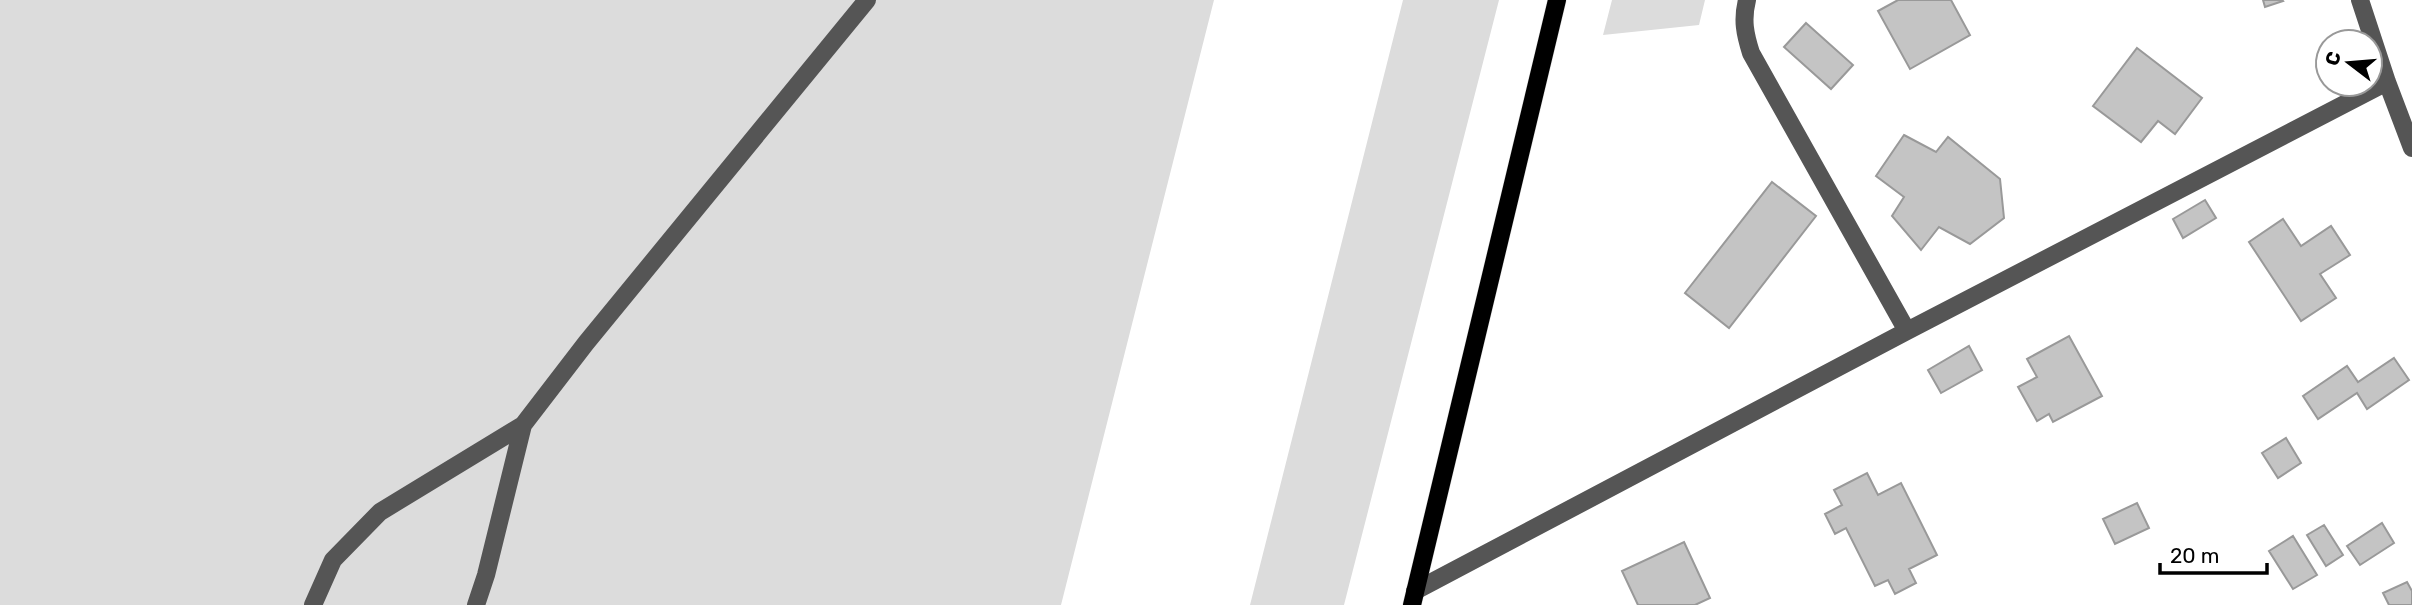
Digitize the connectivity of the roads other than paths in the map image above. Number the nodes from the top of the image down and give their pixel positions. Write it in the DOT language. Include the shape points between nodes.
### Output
graph roads {
  1 [pos="867,0"];
  2 [pos="1557,0"];
  3 [pos="1747,0"];
  4 [pos="2360,0"];
  5 [pos="2387,82"];
  6 [pos="2412,148"];
  7 [pos="1907,331"];
  8 [pos="523,425"];
  9 [pos="1413,598"];
  10 [pos="313,605"];
  11 [pos="476,605"];
  1 -- 8 [label="street"];
  2 -- 9 [label="main road"];
  3 -- 7 [label="street" via="1743,16 1751,52"];
  4 -- 5 [label="street"];
  5 -- 6 [label="street"];
  5 -- 7 [label="street"];
  7 -- 9 [label="street"];
  8 -- 10 [label="street" via="380,512 333,560"];
  8 -- 11 [label="street"];
}
